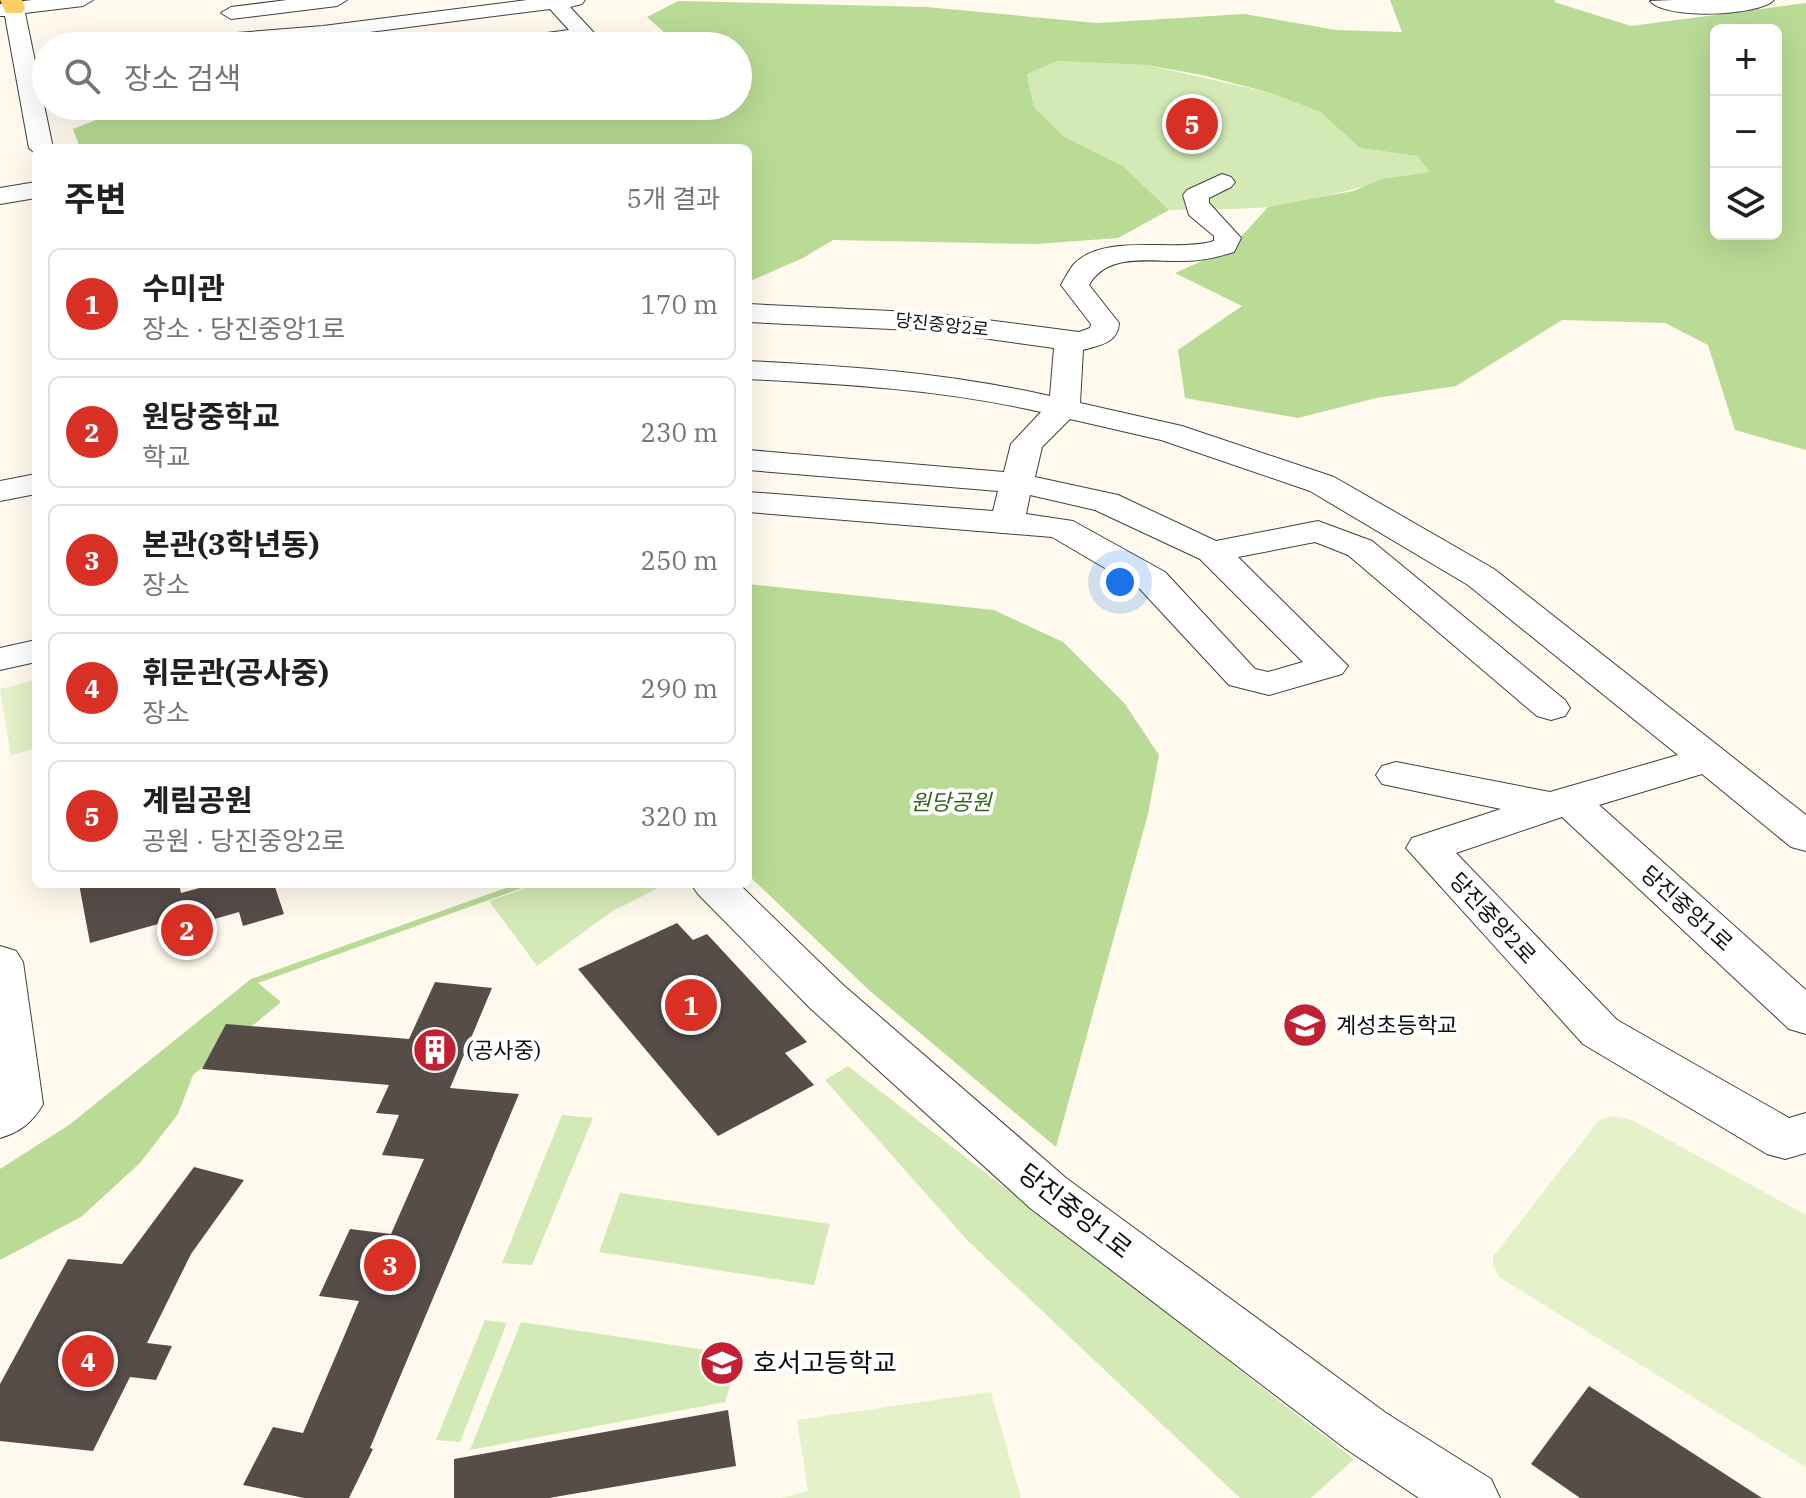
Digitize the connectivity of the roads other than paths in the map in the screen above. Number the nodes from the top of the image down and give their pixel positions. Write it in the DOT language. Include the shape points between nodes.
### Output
graph roads {
  1 [pos="83,0"];
  2 [pos="337,0"];
  3 [pos="1764,0"];
  4 [pos="561,1"];
  5 [pos="1660,1"];
  6 [pos="9,4"];
  7 [pos="228,6"];
  8 [pos="238,32"];
  9 [pos="323,32"];
  10 [pos="584,32"];
  11 [pos="32,61"];
  12 [pos="11,64"];
  13 [pos="40,144"];
  14 [pos="1222,182"];
  15 [pos="32,191"];
  16 [pos="0,196"];
  17 [pos="752,313"];
  18 [pos="1069,341"];
  19 [pos="752,370"];
  20 [pos="1064,407"];
  21 [pos="752,460"];
  22 [pos="1019,483"];
  23 [pos="32,485"];
  24 [pos="0,491"];
  25 [pos="752,502"];
  26 [pos="1007,522"];
  27 [pos="1212,552"];
  28 [pos="32,652"];
  29 [pos="0,659"];
  30 [pos="1551,708"];
  31 [pos="1709,759"];
  32 [pos="1396,775"];
  33 [pos="1561,803"];
  34 [pos="1806,837"];
  35 [pos="717,888"];
  36 [pos="0,962"];
  37 [pos="1806,1017"];
  38 [pos="0,1119"];
  39 [pos="1806,1132"];
  40 [pos="1470,1498"];
  1 -- 6 [label="street"];
  2 -- 7 [label="street"];
  3 -- 5 [label="street" via="1684,9"];
  4 -- 9 [label="street"];
  4 -- 10 [label="street"];
  6 -- 12 [label="street"];
  7 -- 8 [label="street"];
  11 -- 12 [label="street"];
  12 -- 13 [label="street"];
  14 -- 18 [label="street" via="1196,195 1195,202 1202,216 1225,231 1225,246 1211,253 1129,253 1082,268 1075,285 1105,323 1104,333"];
  15 -- 16 [label="street"];
  17 -- 18 [label="street, 당진중앙2로" via="932,322"];
  18 -- 20 [label="street"];
  19 -- 20 [label="street" via="863,376"];
  20 -- 22 [label="street" via="1027,444"];
  20 -- 31 [label="street" via="1171,433 1322,484 1481,577"];
  21 -- 22 [label="street"];
  22 -- 26 [label="street"];
  22 -- 27 [label="street" via="1106,502"];
  23 -- 24 [label="street"];
  25 -- 26 [label="street"];
  26 -- 27 [label="street" via="1061,528 1152,580 1242,677 1269,684 1329,666"];
  27 -- 30 [label="street" via="1318,531 1360,548"];
  28 -- 29 [label="street"];
  31 -- 33 [label="street, 당진중앙2로"];
  31 -- 34 [label="street"];
  32 -- 33 [label="street"];
  33 -- 37 [label="street, 당진중앙1로"];
  33 -- 39 [label="street, 당진중앙2로" via="1427,848 1600,1032 1785,1140"];
  35 -- 40 [label="street, 당진중앙1로" via="826,996 1048,1193 1366,1431"];
  36 -- 38 [label="street" via="18,1104"];
}
